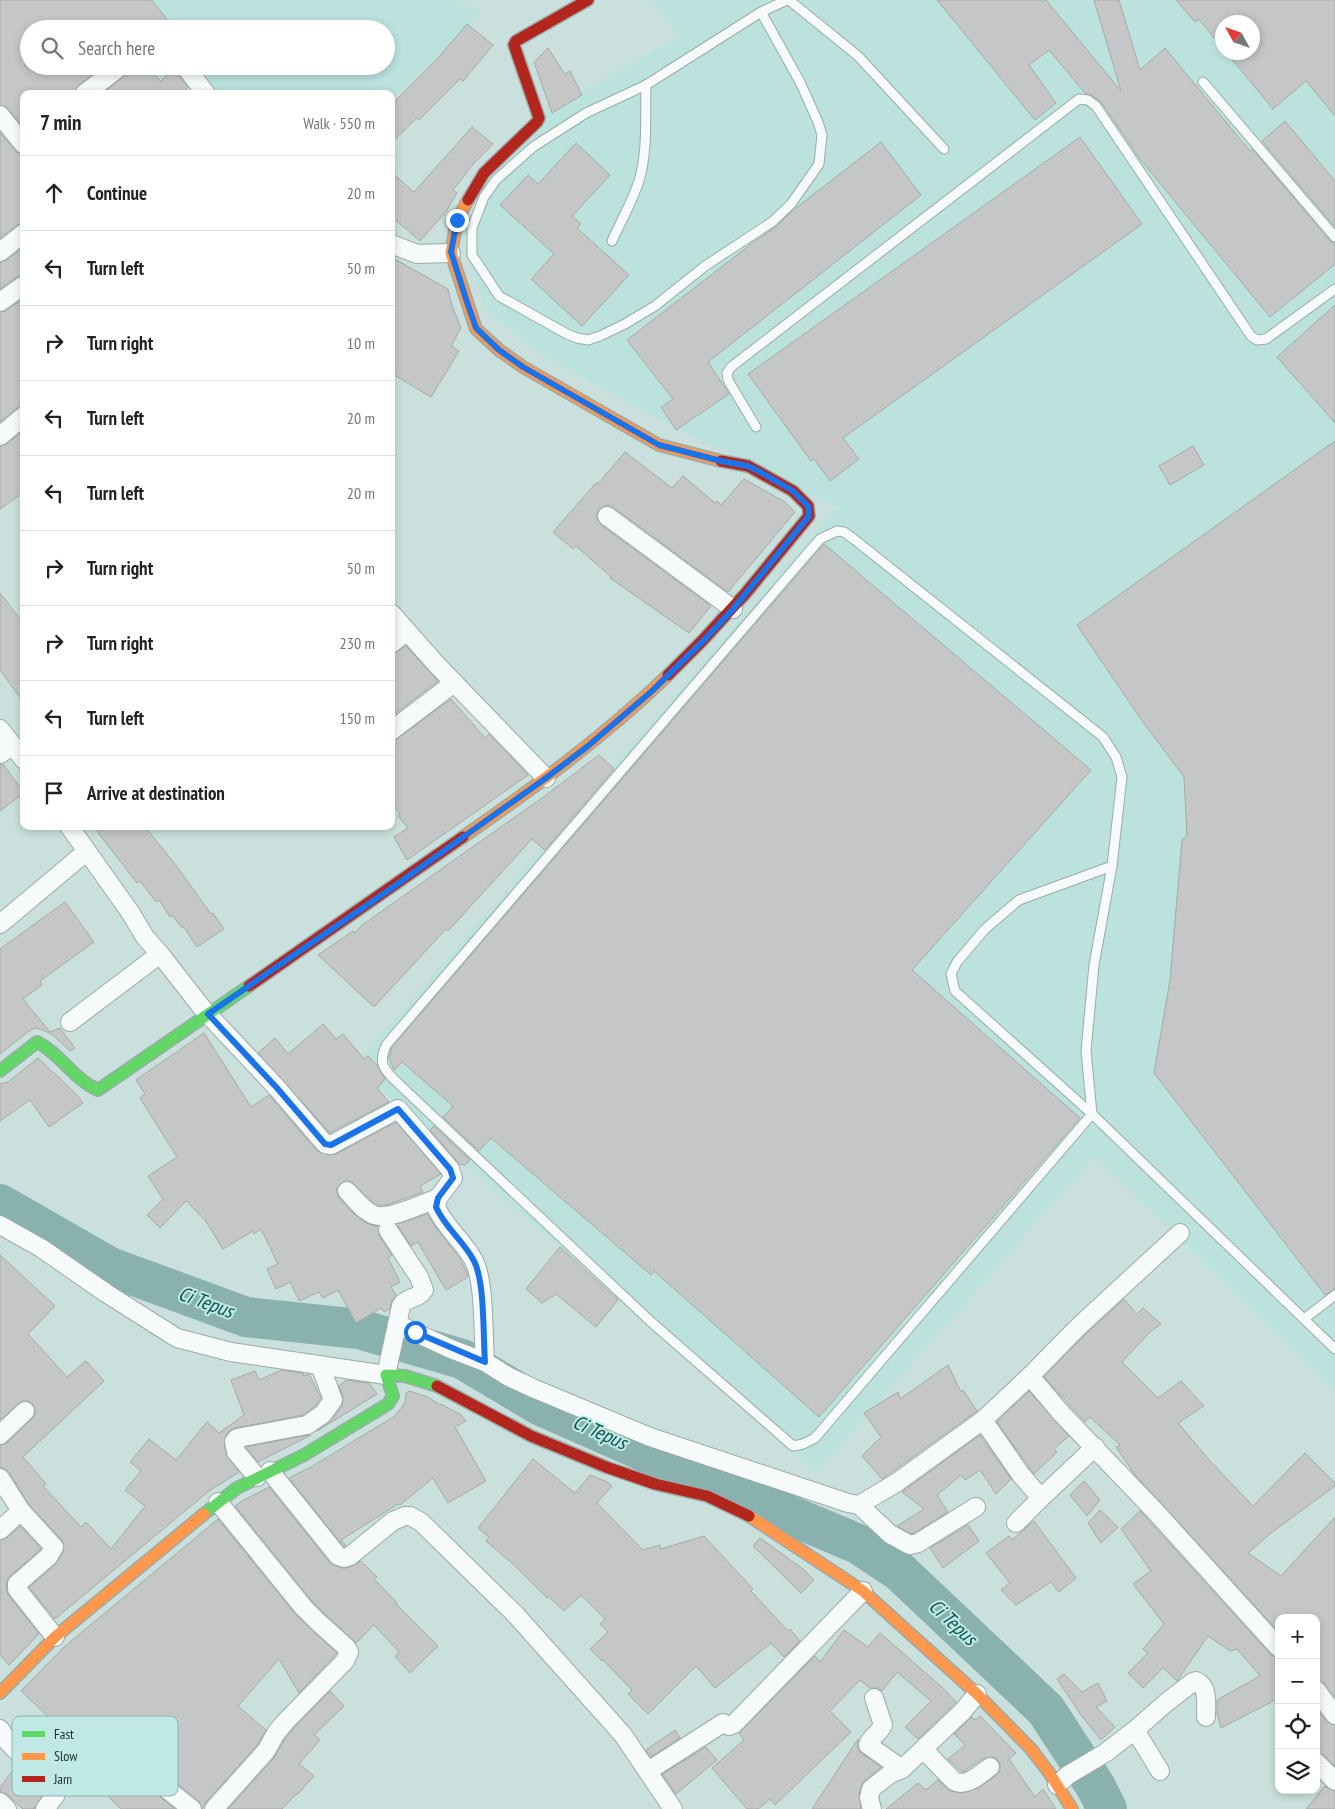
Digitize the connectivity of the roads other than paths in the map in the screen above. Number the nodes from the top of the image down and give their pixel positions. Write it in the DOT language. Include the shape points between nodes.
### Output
graph roads {
  1 [pos="588,0"];
  2 [pos="788,0"];
  3 [pos="761,12"];
  4 [pos="109,75"];
  5 [pos="192,75"];
  6 [pos="1203,82"];
  7 [pos="646,85"];
  8 [pos="89,90"];
  9 [pos="203,90"];
  10 [pos="0,115"];
  11 [pos="20,138"];
  12 [pos="944,149"];
  13 [pos="20,236"];
  14 [pos="1335,237"];
  15 [pos="612,241"];
  16 [pos="395,246"];
  17 [pos="0,252"];
  18 [pos="451,252"];
  19 [pos="20,288"];
  20 [pos="1335,289"];
  21 [pos="0,302"];
  22 [pos="20,419"];
  23 [pos="756,427"];
  24 [pos="0,436"];
  25 [pos="607,516"];
  26 [pos="733,609"];
  27 [pos="395,618"];
  28 [pos="407,631"];
  29 [pos="395,641"];
  30 [pos="454,683"];
  31 [pos="0,729"];
  32 [pos="395,729"];
  33 [pos="7,749"];
  34 [pos="20,757"];
  35 [pos="546,778"];
  36 [pos="72,830"];
  37 [pos="86,852"];
  38 [pos="1112,866"];
  39 [pos="0,924"];
  40 [pos="160,954"];
  41 [pos="208,1014"];
  42 [pos="70,1022"];
  43 [pos="0,1071"];
  44 [pos="1092,1114"];
  45 [pos="347,1191"];
  46 [pos="438,1198"];
  47 [pos="0,1225"];
  48 [pos="388,1230"];
  49 [pos="1180,1233"];
  50 [pos="1335,1296"];
  51 [pos="1304,1319"];
  52 [pos="397,1327"];
  53 [pos="1335,1349"];
  54 [pos="485,1362"];
  55 [pos="320,1365"];
  56 [pos="387,1371"];
  57 [pos="1030,1376"];
  58 [pos="25,1410"];
  59 [pos="983,1420"];
  60 [pos="0,1435"];
  61 [pos="1095,1447"];
  62 [pos="263,1474"];
  63 [pos="0,1478"];
  64 [pos="1041,1498"];
  65 [pos="218,1502"];
  66 [pos="860,1505"];
  67 [pos="976,1507"];
  68 [pos="22,1511"];
  69 [pos="1016,1523"];
  70 [pos="0,1530"];
  71 [pos="863,1591"];
  72 [pos="55,1637"];
  73 [pos="1275,1644"];
  74 [pos="0,1693"];
  75 [pos="977,1694"];
  76 [pos="1320,1695"];
  77 [pos="874,1698"];
  78 [pos="1335,1715"];
  79 [pos="1206,1717"];
  80 [pos="1135,1730"];
  81 [pos="2,1742"];
  82 [pos="924,1749"];
  83 [pos="12,1754"];
  84 [pos="1320,1766"];
  85 [pos="990,1767"];
  86 [pos="902,1769"];
  87 [pos="1160,1770"];
  88 [pos="648,1771"];
  89 [pos="1063,1780"];
  90 [pos="1335,1781"];
  91 [pos="176,1796"];
  92 [pos="0,1802"];
  93 [pos="7,1809"];
  94 [pos="192,1809"];
  95 [pos="214,1809"];
  96 [pos="673,1809"];
  97 [pos="872,1809"];
  98 [pos="1072,1809"];
  1 -- 18 [label="street" via="516,41 514,45 539,118 484,173 457,220"];
  2 -- 3 [label="lane"];
  2 -- 12 [label="lane" via="858,56"];
  3 -- 7 [label="lane"];
  3 -- 7 [label="lane" via="818,122 822,134 819,164 790,204 772,222 625,324 588,340 577,338 495,292 472,256 472,228 484,197 496,180 533,147 586,113"];
  4 -- 8 [label="street"];
  5 -- 9 [label="street"];
  6 -- 14 [label="lane"];
  7 -- 15 [label="lane" via="646,136 639,180"];
  10 -- 11 [label="street"];
  13 -- 17 [label="street"];
  16 -- 18 [label="street" via="417,254"];
  18 -- 26 [label="street" via="476,328 499,350 659,445 748,466 793,491 808,506 809,516"];
  19 -- 21 [label="street"];
  20 -- 23 [label="lane" via="1266,340 1251,336 1096,106 1088,100 1079,99 731,367 727,373 728,380"];
  22 -- 24 [label="street"];
  25 -- 26 [label="street"];
  26 -- 35 [label="street" via="652,691"];
  27 -- 28 [label="street"];
  28 -- 29 [label="street"];
  28 -- 30 [label="street"];
  30 -- 32 [label="street"];
  30 -- 35 [label="street"];
  31 -- 33 [label="street"];
  33 -- 34 [label="street"];
  35 -- 41 [label="street"];
  36 -- 37 [label="street"];
  37 -- 39 [label="street"];
  37 -- 40 [label="street"];
  38 -- 44 [label="lane" via="1094,965 1086,1051"];
  38 -- 44 [label="lane" via="1019,900 972,943 951,974 955,991"];
  38 -- 44 [label="lane" via="1122,777 1116,757 1102,737 855,540 837,531 820,539 387,1044 381,1061 403,1088 649,1320 793,1446 815,1438"];
  40 -- 41 [label="street"];
  40 -- 42 [label="street"];
  41 -- 43 [label="street" via="98,1090 86,1086 37,1042"];
  41 -- 46 [label="street" via="326,1145 400,1110 452,1173 451,1182"];
  44 -- 51 [label="lane"];
  45 -- 46 [label="street" via="374,1215 390,1215"];
  46 -- 54 [label="street" via="439,1216 474,1260 480,1278"];
  47 -- 55 [label="street" via="41,1248 177,1338 231,1352"];
  48 -- 52 [label="street" via="424,1290 404,1302"];
  49 -- 57 [label="street"];
  50 -- 51 [label="lane"];
  51 -- 53 [label="lane"];
  52 -- 54 [label="street"];
  52 -- 56 [label="street"];
  54 -- 66 [label="street" via="536,1389 650,1437"];
  55 -- 56 [label="street"];
  55 -- 62 [label="street" via="333,1400 323,1414 307,1425 237,1438 234,1442 236,1452"];
  56 -- 62 [label="street" via="393,1396 388,1404 304,1455"];
  56 -- 71 [label="street" via="433,1384 531,1436 606,1467 655,1484 707,1496 748,1515"];
  57 -- 59 [label="street"];
  57 -- 61 [label="street"];
  58 -- 60 [label="street"];
  59 -- 64 [label="street"];
  59 -- 66 [label="street"];
  61 -- 64 [label="street"];
  61 -- 73 [label="street"];
  62 -- 65 [label="street"];
  62 -- 88 [label="street" via="341,1557 350,1556 393,1521 404,1516 421,1522 515,1614 623,1736"];
  63 -- 68 [label="street"];
  64 -- 69 [label="street"];
  65 -- 72 [label="street"];
  65 -- 95 [label="street" via="304,1608 349,1652 345,1661 285,1722 266,1751"];
  66 -- 67 [label="street" via="890,1534 910,1545"];
  68 -- 70 [label="street"];
  68 -- 72 [label="street" via="54,1547 16,1588"];
  71 -- 75 [label="street"];
  71 -- 88 [label="street" via="734,1724 723,1723"];
  72 -- 74 [label="street"];
  75 -- 82 [label="street"];
  75 -- 89 [label="street"];
  76 -- 78 [label="street"];
  77 -- 86 [label="street" via="883,1725 868,1745"];
  79 -- 80 [label="street" via="1205,1692 1196,1681"];
  80 -- 87 [label="street"];
  80 -- 89 [label="street"];
  81 -- 83 [label="street"];
  82 -- 85 [label="street" via="958,1783 966,1782"];
  82 -- 86 [label="street"];
  84 -- 90 [label="street"];
  86 -- 97 [label="street" via="871,1789"];
  88 -- 96 [label="street"];
  89 -- 98 [label="street"];
  91 -- 94 [label="street"];
  92 -- 93 [label="street"];
}
